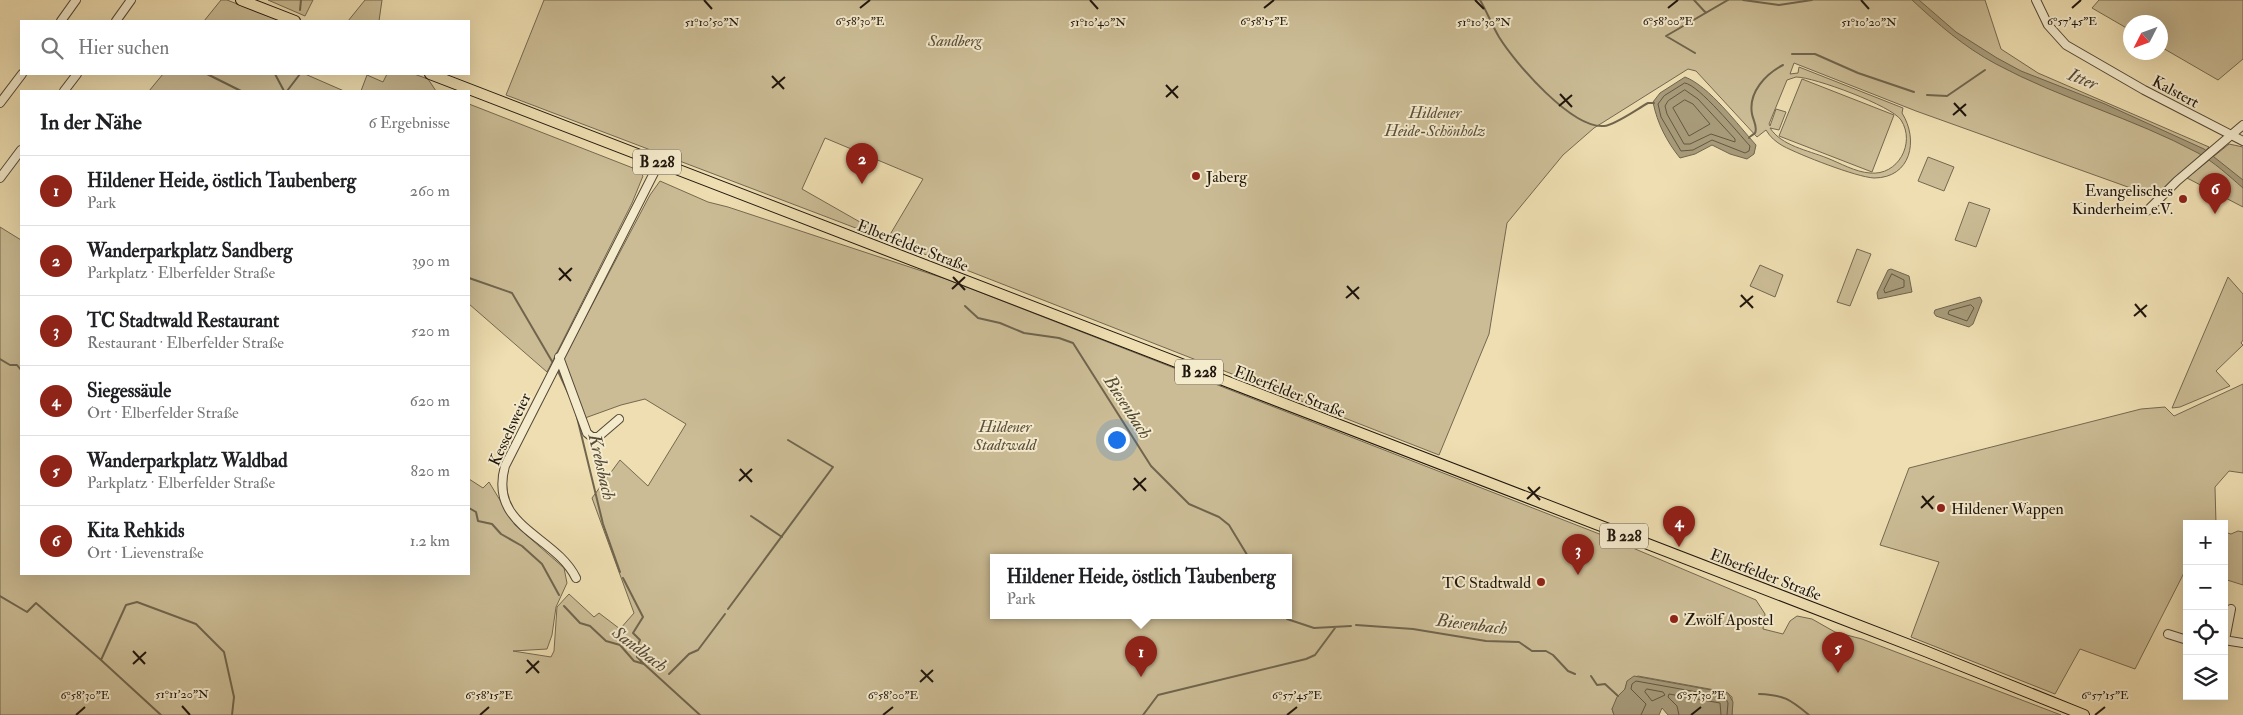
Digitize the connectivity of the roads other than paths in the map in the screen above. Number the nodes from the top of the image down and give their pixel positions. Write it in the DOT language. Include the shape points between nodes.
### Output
graph roads {
  1 [pos="76,0"];
  2 [pos="131,0"];
  3 [pos="241,0"];
  4 [pos="2036,0"];
  5 [pos="61,20"];
  6 [pos="117,20"];
  7 [pos="292,20"];
  8 [pos="21,75"];
  9 [pos="76,75"];
  10 [pos="433,75"];
  11 [pos="65,90"];
  12 [pos="0,103"];
  13 [pos="2243,125"];
  14 [pos="2230,135"];
  15 [pos="2243,141"];
  16 [pos="20,151"];
  17 [pos="659,163"];
  18 [pos="0,164"];
  19 [pos="7,169"];
  20 [pos="0,178"];
  21 [pos="2147,211"];
  22 [pos="559,357"];
  23 [pos="619,419"];
  24 [pos="576,578"];
  25 [pos="2231,609"];
  26 [pos="2228,624"];
  27 [pos="2168,634"];
  28 [pos="2183,639"];
  29 [pos="2228,640"];
  30 [pos="2243,643"];
  31 [pos="2084,715"];
  1 -- 5 [label="street"];
  2 -- 6 [label="street"];
  3 -- 7 [label="main road"];
  4 -- 14 [label="street, Kalstert" via="2048,25 2066,45"];
  8 -- 12 [label="street"];
  9 -- 11 [label="street"];
  10 -- 17 [label="main road, Elberfelder Straße / B 228"];
  13 -- 14 [label="street"];
  14 -- 15 [label="street, Kalstert"];
  14 -- 21 [label="street"];
  16 -- 19 [label="street"];
  17 -- 22 [label="street, Kesselsweier"];
  17 -- 31 [label="main road, Elberfelder Straße / B 228"];
  18 -- 19 [label="street"];
  19 -- 20 [label="street"];
  22 -- 23 [label="street" via="587,433 598,437"];
  22 -- 24 [label="street, Kesselsweier" via="505,466 502,490 512,515 563,560"];
  25 -- 26 [label="street"];
  27 -- 28 [label="street"];
  29 -- 30 [label="street"];
}
